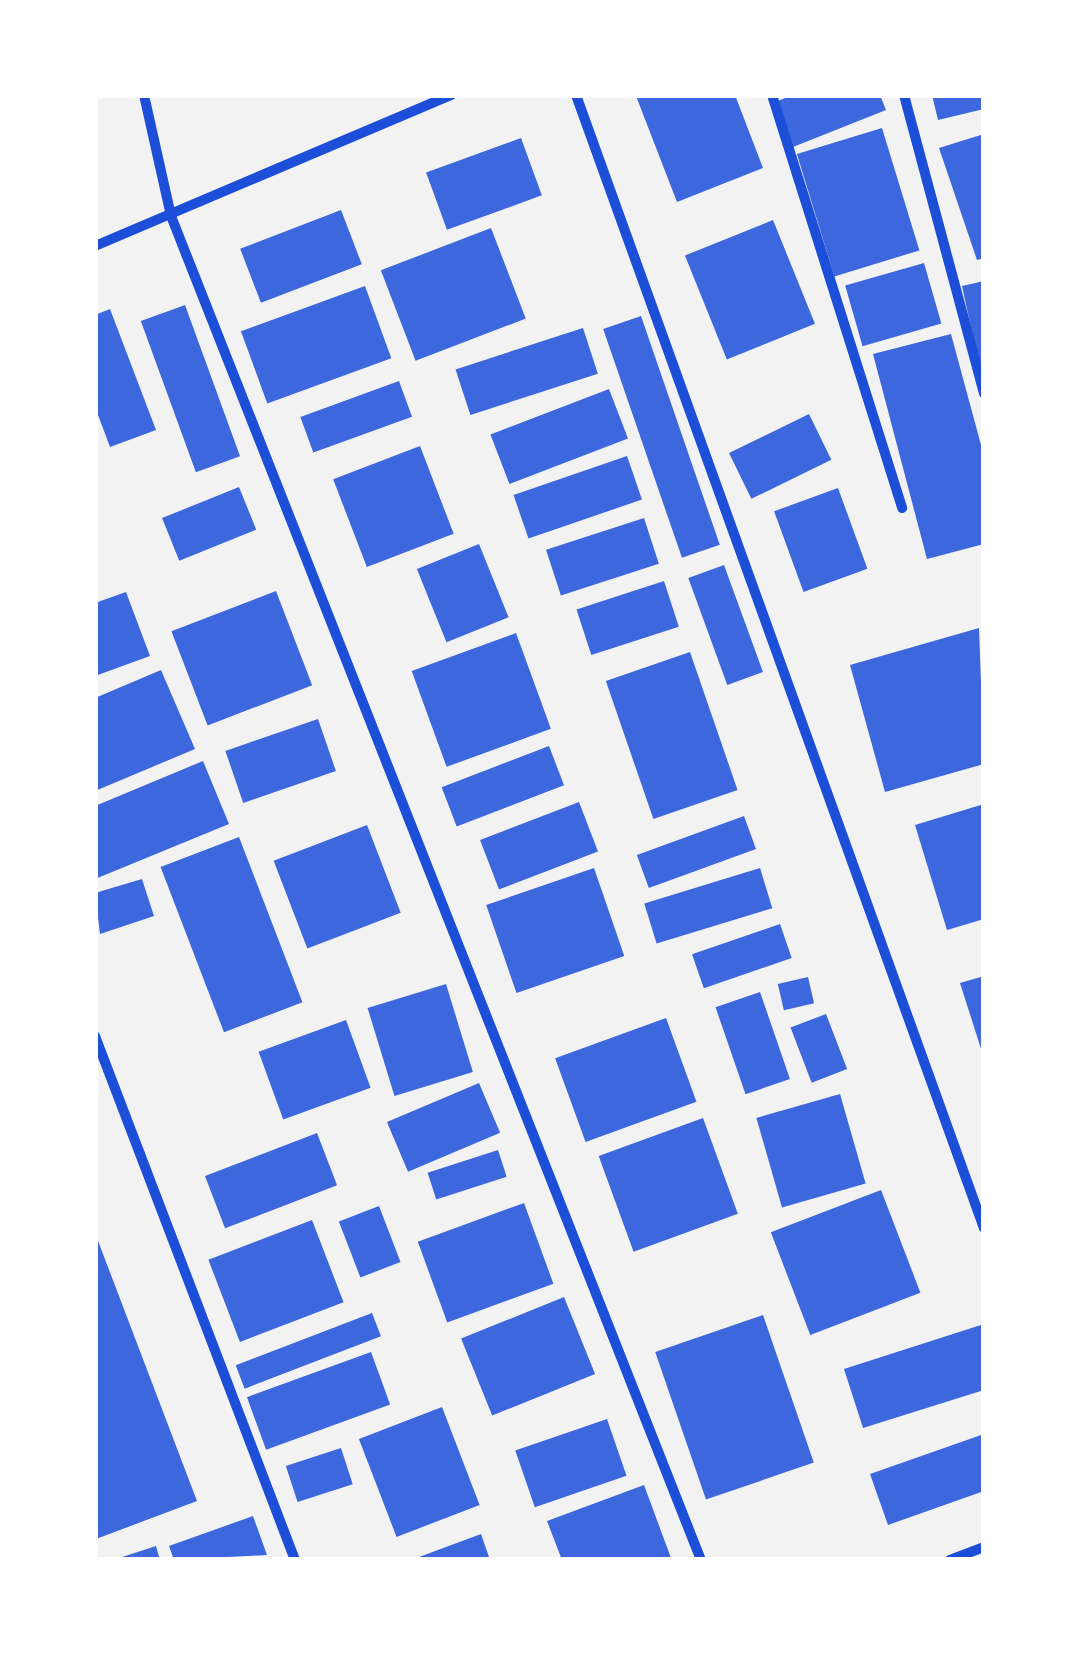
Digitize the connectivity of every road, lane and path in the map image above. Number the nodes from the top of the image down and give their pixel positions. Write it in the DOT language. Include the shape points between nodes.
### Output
graph roads {
  1 [pos="144,95"];
  2 [pos="451,95"];
  3 [pos="576,95"];
  4 [pos="772,95"];
  5 [pos="904,95"];
  6 [pos="171,216"];
  7 [pos="95,246"];
  8 [pos="984,394"];
  9 [pos="902,508"];
  10 [pos="95,1036"];
  11 [pos="984,1228"];
  12 [pos="984,1547"];
  13 [pos="295,1560"];
  14 [pos="701,1560"];
  15 [pos="950,1560"];
  1 -- 6 [label="street"];
  2 -- 6 [label="street"];
  3 -- 11 [label="street"];
  4 -- 9 [label="street"];
  5 -- 8 [label="street"];
  6 -- 7 [label="street"];
  6 -- 14 [label="street"];
  10 -- 13 [label="street"];
  12 -- 15 [label="street"];
}
